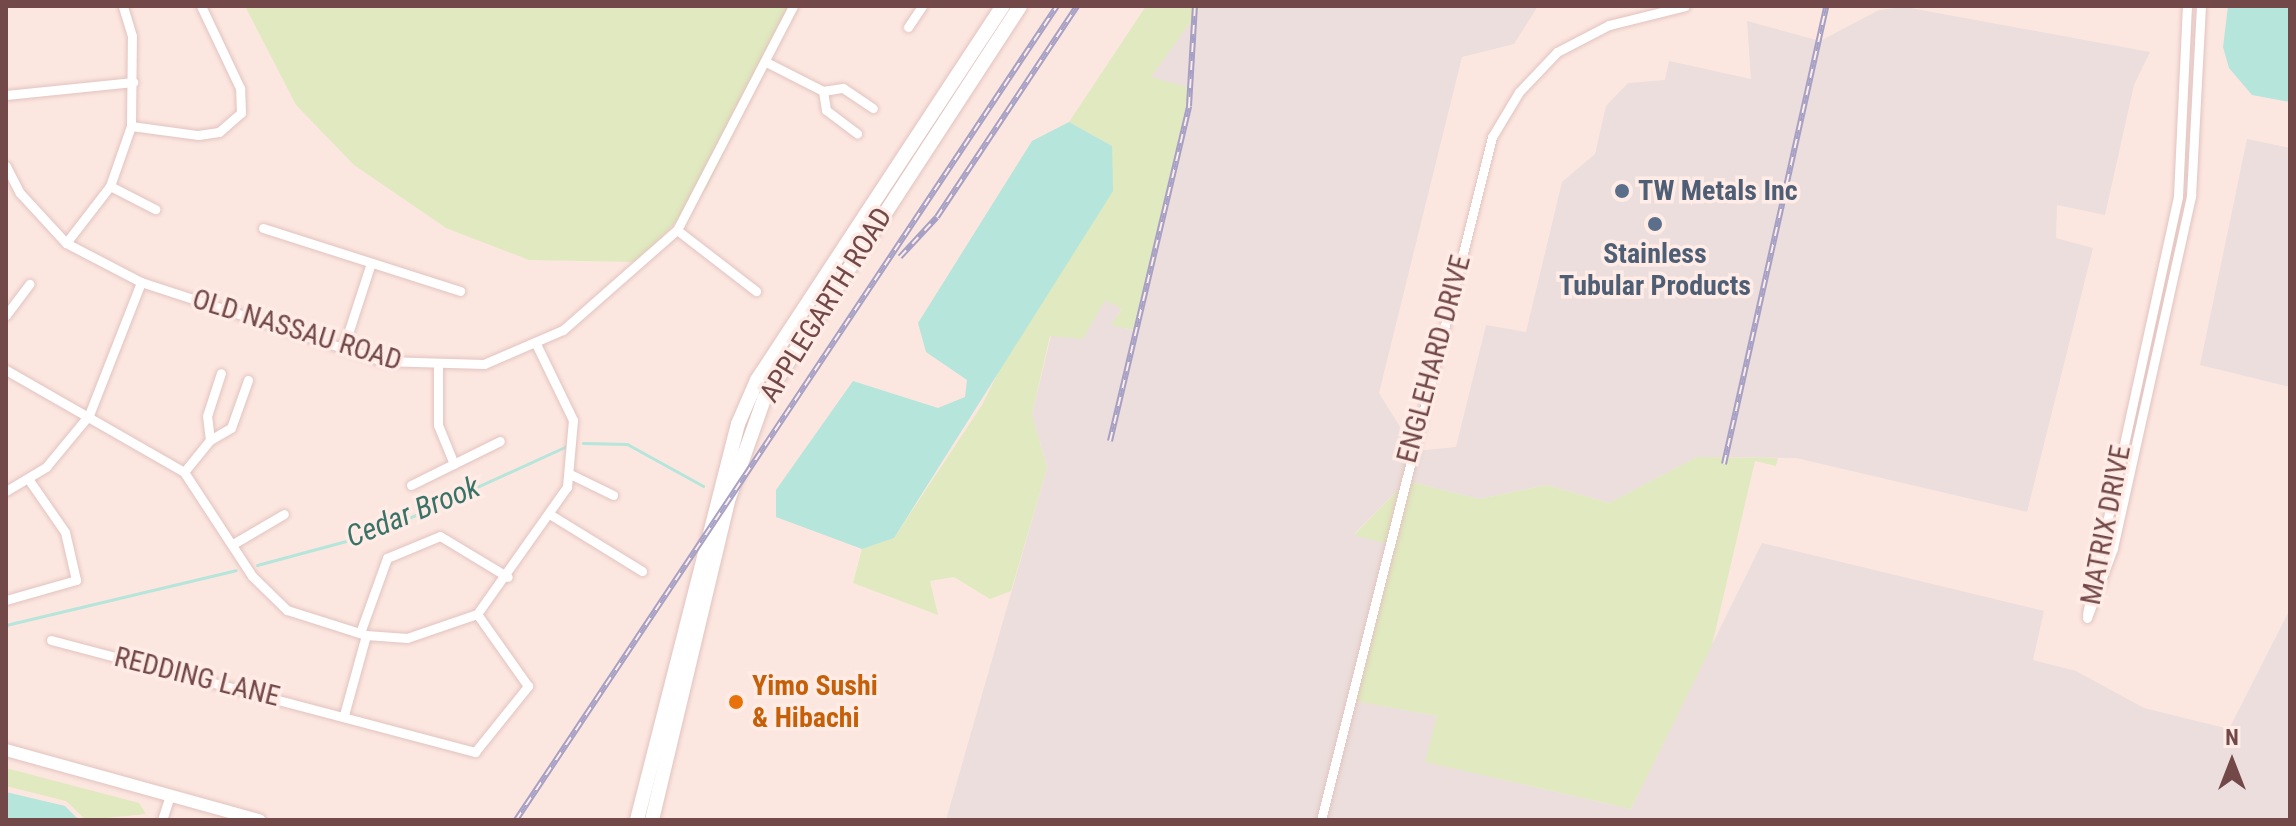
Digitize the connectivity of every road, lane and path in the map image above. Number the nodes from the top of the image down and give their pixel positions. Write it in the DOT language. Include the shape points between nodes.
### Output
graph roads {
  1 [pos="123,6"];
  2 [pos="201,6"];
  3 [pos="793,6"];
  4 [pos="922,6"];
  5 [pos="1003,6"];
  6 [pos="1020,6"];
  7 [pos="1685,6"];
  8 [pos="2187,6"];
  9 [pos="2201,6"];
  10 [pos="908,27"];
  11 [pos="766,62"];
  12 [pos="133,82"];
  13 [pos="823,91"];
  14 [pos="6,95"];
  15 [pos="873,108"];
  16 [pos="131,126"];
  17 [pos="857,133"];
  18 [pos="6,166"];
  19 [pos="110,186"];
  20 [pos="155,209"];
  21 [pos="263,228"];
  22 [pos="677,230"];
  23 [pos="66,243"];
  24 [pos="371,263"];
  25 [pos="141,282"];
  26 [pos="29,284"];
  27 [pos="460,291"];
  28 [pos="756,291"];
  29 [pos="6,315"];
  30 [pos="537,346"];
  31 [pos="343,349"];
  32 [pos="438,367"];
  33 [pos="6,370"];
  34 [pos="221,373"];
  35 [pos="248,380"];
  36 [pos="89,415"];
  37 [pos="210,440"];
  38 [pos="500,441"];
  39 [pos="454,464"];
  40 [pos="184,472"];
  41 [pos="570,474"];
  42 [pos="29,480"];
  43 [pos="411,485"];
  44 [pos="6,491"];
  45 [pos="613,495"];
  46 [pos="284,514"];
  47 [pos="551,515"];
  48 [pos="233,544"];
  49 [pos="642,571"];
  50 [pos="508,577"];
  51 [pos="6,600"];
  52 [pos="477,614"];
  53 [pos="363,634"];
  54 [pos="51,640"];
  55 [pos="344,715"];
  56 [pos="6,750"];
  57 [pos="170,796"];
  58 [pos="162,820"];
  59 [pos="259,820"];
  60 [pos="637,820"];
  61 [pos="652,820"];
  62 [pos="1321,820"];
  1 -- 12 [label="street" via="132,36"];
  2 -- 16 [label="street" via="240,88 241,113 219,132 198,135"];
  3 -- 11 [label="street, OLD NASSAU ROAD"];
  4 -- 10 [label="street"];
  5 -- 60 [label="main road, APPLEGARTH ROAD" via="757,380 738,424"];
  6 -- 61 [label="main road, APPLEGARTH ROAD" via="764,399 729,498"];
  7 -- 62 [label="street, ENGLEHARD DRIVE" via="1609,25 1557,52 1519,92 1492,137"];
  8 -- 9 [label="street, MATRIX DRIVE" via="2178,196 2087,618 2113,548 2191,196"];
  11 -- 13 [label="street"];
  11 -- 22 [label="street, OLD NASSAU ROAD"];
  12 -- 14 [label="street"];
  12 -- 16 [label="street"];
  13 -- 15 [label="street" via="843,88"];
  13 -- 17 [label="street" via="826,110"];
  16 -- 19 [label="street"];
  18 -- 23 [label="street, OLD NASSAU ROAD"];
  19 -- 20 [label="street"];
  19 -- 23 [label="street"];
  21 -- 24 [label="street"];
  22 -- 28 [label="street"];
  22 -- 30 [label="street, OLD NASSAU ROAD"];
  23 -- 25 [label="street, OLD NASSAU ROAD"];
  24 -- 27 [label="street"];
  24 -- 31 [label="street"];
  25 -- 31 [label="street, OLD NASSAU ROAD"];
  25 -- 36 [label="street"];
  26 -- 29 [label="street"];
  30 -- 32 [label="street, OLD NASSAU ROAD" via="484,364"];
  30 -- 41 [label="street" via="573,420"];
  31 -- 32 [label="street, OLD NASSAU ROAD"];
  32 -- 39 [label="street" via="438,425"];
  33 -- 36 [label="street"];
  34 -- 37 [label="street" via="207,416"];
  35 -- 37 [label="street" via="231,428"];
  36 -- 40 [label="street"];
  36 -- 42 [label="street"];
  37 -- 40 [label="street"];
  38 -- 39 [label="street"];
  39 -- 43 [label="street"];
  40 -- 48 [label="street"];
  41 -- 45 [label="street"];
  41 -- 47 [label="street"];
  42 -- 44 [label="street"];
  42 -- 51 [label="street" via="65,532 76,580"];
  46 -- 48 [label="street"];
  47 -- 49 [label="street"];
  47 -- 50 [label="street"];
  48 -- 53 [label="street" via="287,610"];
  50 -- 52 [label="street"];
  50 -- 53 [label="street" via="440,536 387,558"];
  52 -- 53 [label="street" via="427,636"];
  52 -- 55 [label="street, REDDING LANE" via="528,686 483,749 463,750"];
  53 -- 55 [label="street"];
  54 -- 55 [label="street, REDDING LANE"];
  56 -- 57 [label="street"];
  57 -- 58 [label="street"];
  57 -- 59 [label="street"];
}
